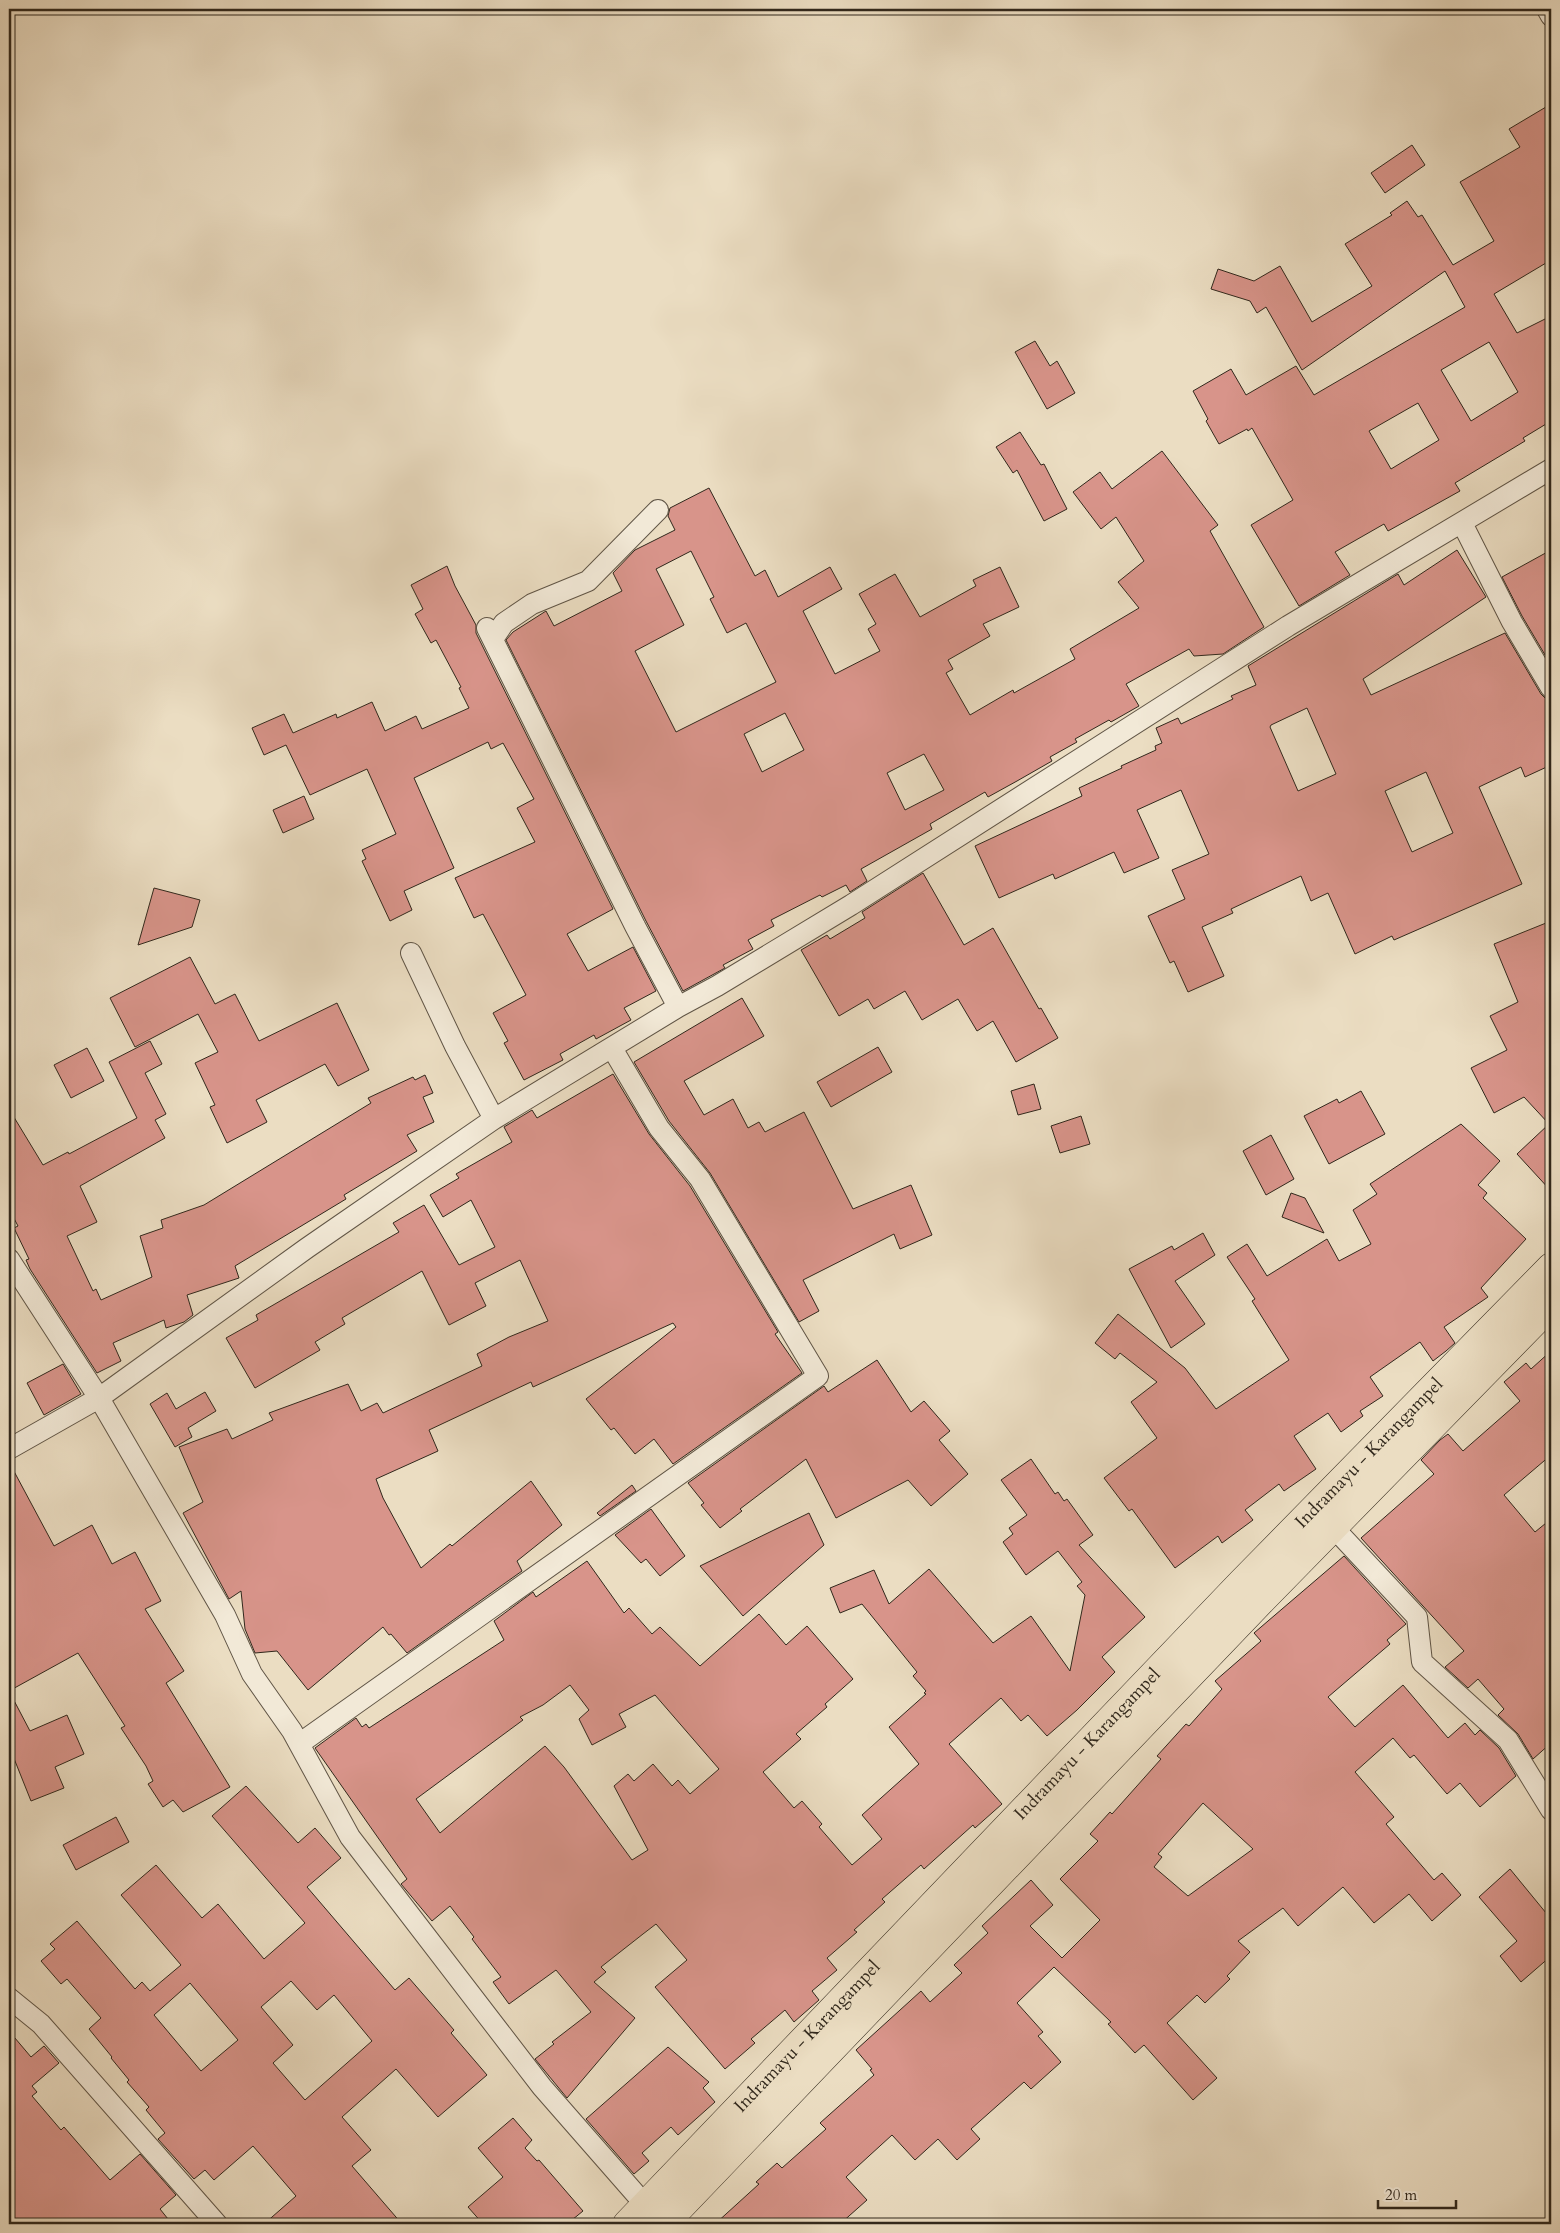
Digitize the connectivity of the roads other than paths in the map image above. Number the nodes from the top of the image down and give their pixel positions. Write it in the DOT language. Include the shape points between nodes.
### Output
graph roads {
  1 [pos="1547,9"];
  2 [pos="1551,16"];
  3 [pos="1551,470"];
  4 [pos="658,510"];
  5 [pos="1462,523"];
  6 [pos="1551,688"];
  7 [pos="410,953"];
  8 [pos="678,1007"];
  9 [pos="612,1048"];
  10 [pos="494,1119"];
  11 [pos="9,1259"];
  12 [pos="1551,1267"];
  13 [pos="1551,1305"];
  14 [pos="99,1398"];
  15 [pos="9,1449"];
  16 [pos="1318,1530"];
  17 [pos="299,1744"];
  18 [pos="1551,1810"];
  19 [pos="9,1998"];
  20 [pos="650,2220"];
  21 [pos="216,2224"];
  1 -- 2 [label="street"];
  3 -- 5 [label="street"];
  4 -- 8 [label="street" via="588,581 532,604 490,634"];
  5 -- 6 [label="street" via="1512,622"];
  5 -- 8 [label="street" via="1288,626 852,905"];
  7 -- 10 [label="street"];
  8 -- 9 [label="street"];
  9 -- 10 [label="street"];
  9 -- 17 [label="street" via="660,1128 700,1179 818,1376"];
  10 -- 14 [label="street" via="307,1248"];
  11 -- 14 [label="street"];
  12 -- 16 [label="main road, Indramayu - Karangampel"];
  13 -- 16 [label="main road, Indramayu - Karangampel"];
  14 -- 15 [label="street"];
  14 -- 17 [label="street" via="225,1615 252,1674"];
  16 -- 18 [label="street" via="1417,1617 1422,1662 1508,1740"];
  16 -- 20 [label="main road, Indramayu - Karangampel" via="1241,1583"];
  17 -- 20 [label="street" via="350,1837 400,1905"];
  19 -- 21 [label="street" via="41,2024"];
}
